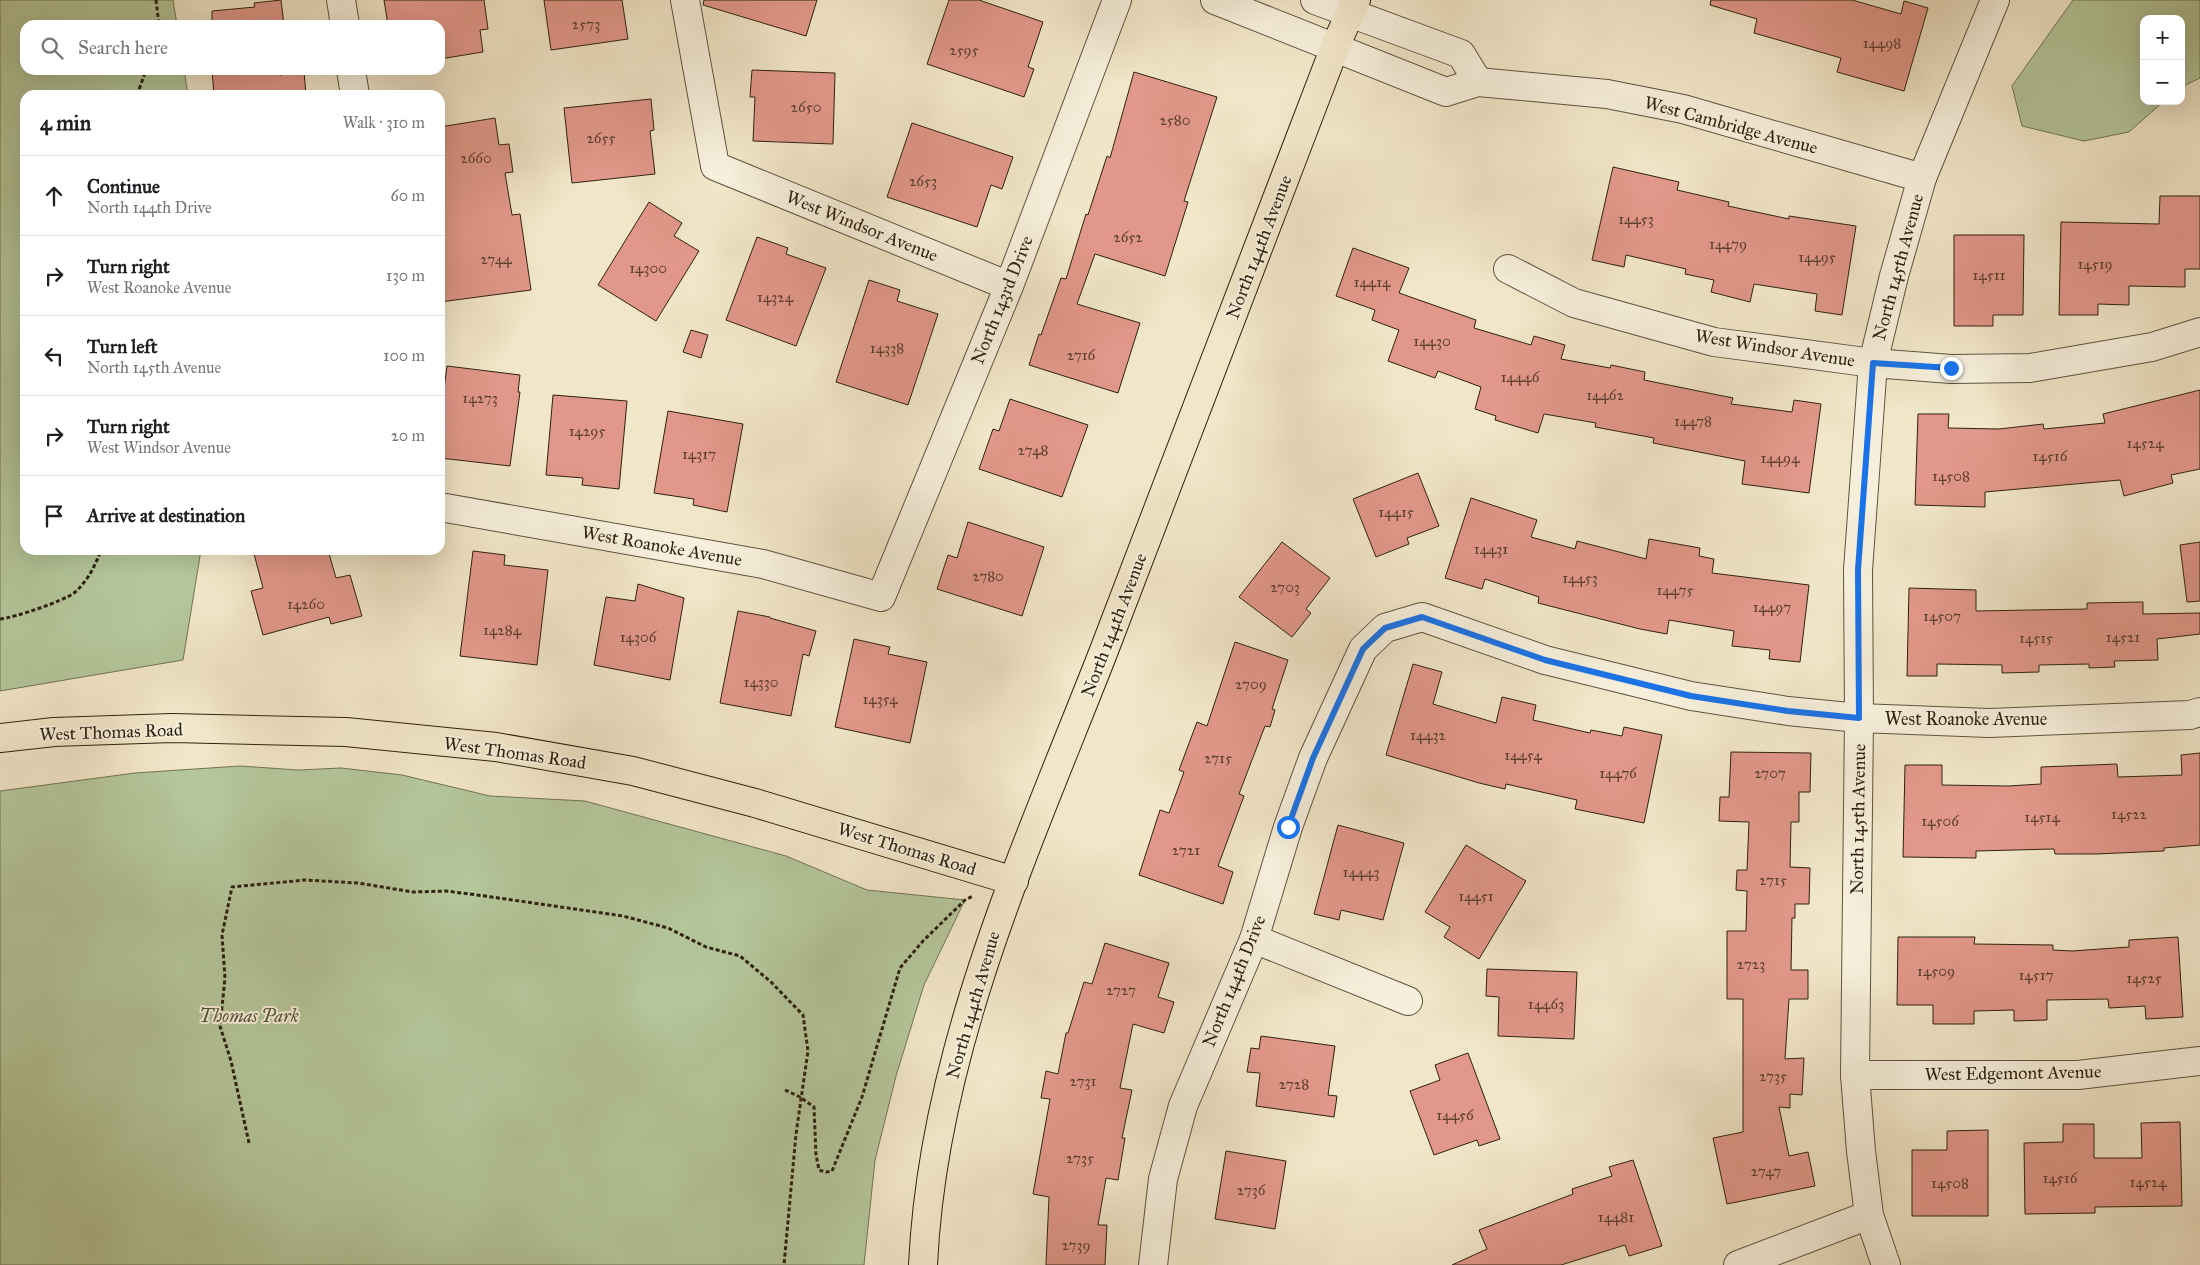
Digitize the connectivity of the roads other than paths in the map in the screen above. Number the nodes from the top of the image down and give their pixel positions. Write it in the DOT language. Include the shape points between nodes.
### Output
graph roads {
  1 [pos="341,0"];
  2 [pos="685,0"];
  3 [pos="1117,0"];
  4 [pos="1215,0"];
  5 [pos="1315,0"];
  6 [pos="1995,0"];
  7 [pos="1353,7"];
  8 [pos="344,20"];
  9 [pos="1335,47"];
  10 [pos="352,75"];
  11 [pos="1478,82"];
  12 [pos="354,90"];
  13 [pos="1922,178"];
  14 [pos="1508,269"];
  15 [pos="1009,286"];
  16 [pos="2200,332"];
  17 [pos="1873,363"];
  18 [pos="445,508"];
  19 [pos="881,597"];
  20 [pos="1385,628"];
  21 [pos="2200,712"];
  22 [pos="1859,718"];
  23 [pos="0,738"];
  24 [pos="1014,881"];
  25 [pos="1254,939"];
  26 [pos="1408,1002"];
  27 [pos="2200,1061"];
  28 [pos="1855,1075"];
  29 [pos="1869,1215"];
  30 [pos="923,1265"];
  31 [pos="1153,1265"];
  32 [pos="1738,1265"];
  33 [pos="1886,1265"];
  1 -- 8 [label="street"];
  2 -- 15 [label="street, West Windsor Avenue" via="715,166"];
  3 -- 15 [label="street, North 143rd Drive"];
  4 -- 9 [label="street, West Cambridge Avenue"];
  5 -- 7 [label="street"];
  6 -- 13 [label="street, North 145th Avenue"];
  7 -- 9 [label="main road, North 144th Avenue"];
  7 -- 11 [label="street" via="1461,54"];
  9 -- 11 [label="street, West Cambridge Avenue" via="1446,92"];
  9 -- 24 [label="main road, North 144th Avenue"];
  10 -- 12 [label="street"];
  11 -- 13 [label="street, West Cambridge Avenue" via="1607,94 1683,109"];
  13 -- 17 [label="street, North 145th Avenue"];
  14 -- 17 [label="street, West Windsor Avenue" via="1574,303 1714,342"];
  15 -- 19 [label="street, North 143rd Drive"];
  16 -- 17 [label="street, West Windsor Avenue" via="2152,347 2030,368 1951,368"];
  17 -- 22 [label="street, North 145th Avenue" via="1858,570"];
  18 -- 19 [label="street, West Roanoke Avenue" via="763,564"];
  20 -- 22 [label="street, West Roanoke Avenue" via="1422,617 1545,660 1691,696"];
  20 -- 25 [label="street, North 144th Drive" via="1363,649 1313,758"];
  21 -- 22 [label="street, West Roanoke Avenue" via="1989,723"];
  22 -- 28 [label="street, North 145th Avenue"];
  23 -- 24 [label="main road, West Thomas Road" via="54,732 172,728 346,732 496,747 633,771 755,802"];
  24 -- 30 [label="main road, North 144th Avenue" via="975,988 954,1067 937,1153"];
  25 -- 26 [label="street"];
  25 -- 31 [label="street, North 144th Drive" via="1183,1106 1163,1179"];
  27 -- 28 [label="street, West Edgemont Avenue" via="2078,1075"];
  28 -- 29 [label="street, North 145th Avenue"];
  29 -- 32 [label="street"];
  29 -- 33 [label="street, North 145th Avenue"];
}
